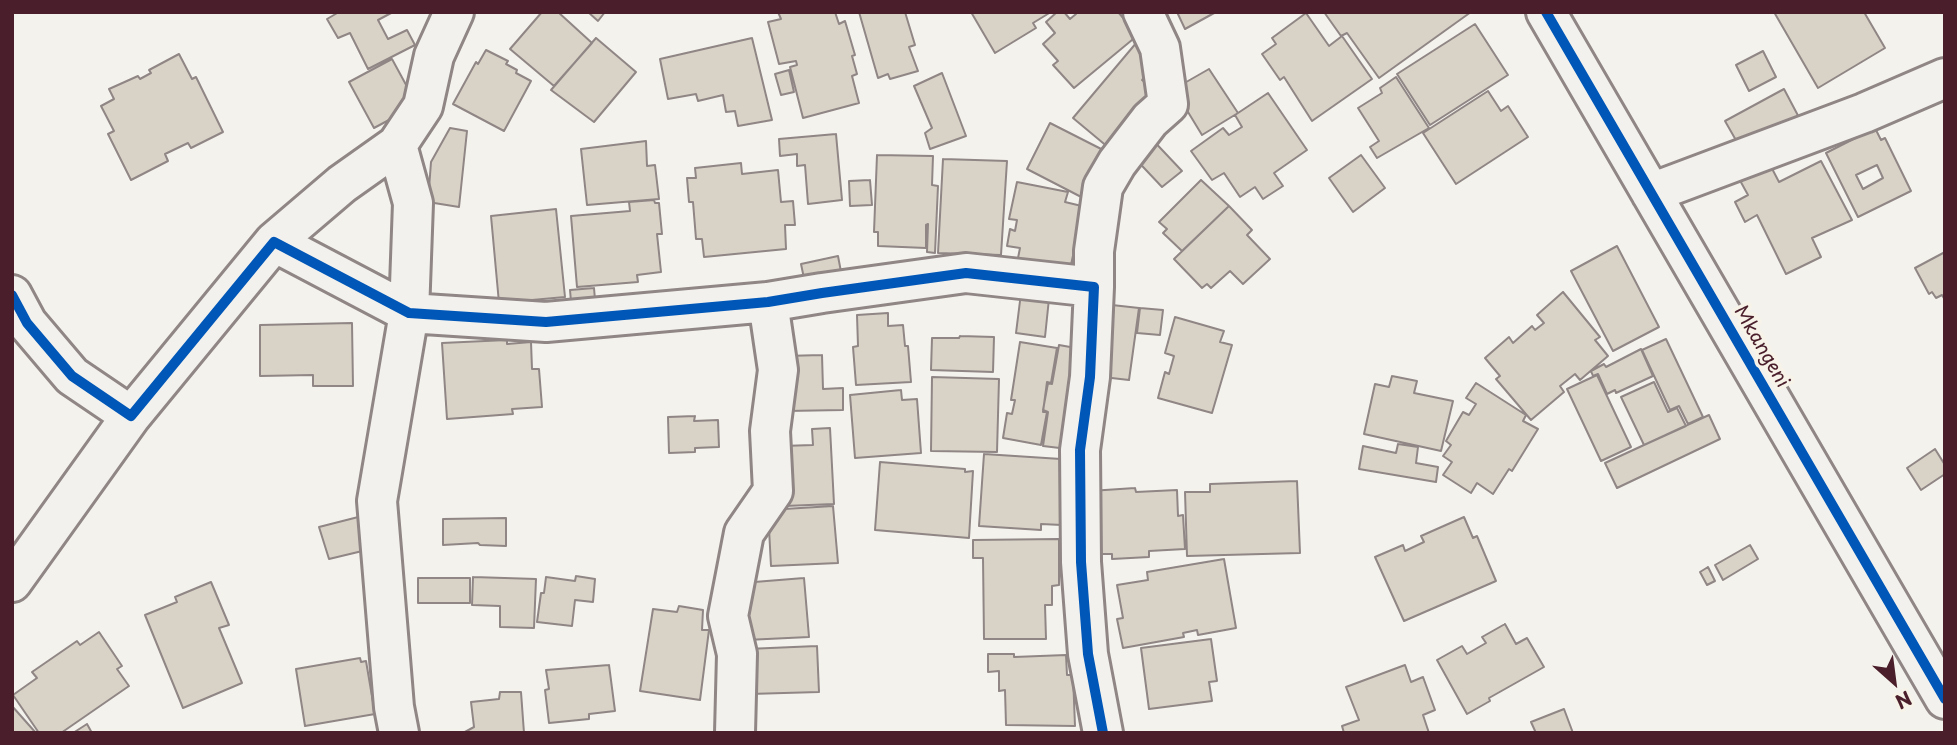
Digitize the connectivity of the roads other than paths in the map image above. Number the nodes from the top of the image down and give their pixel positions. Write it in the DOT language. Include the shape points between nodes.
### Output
graph roads {
  1 [pos="454,12"];
  2 [pos="1143,12"];
  3 [pos="1546,12"];
  4 [pos="1945,78"];
  5 [pos="397,145"];
  6 [pos="1651,193"];
  7 [pos="274,242"];
  8 [pos="1094,287"];
  9 [pos="12,295"];
  10 [pos="768,302"];
  11 [pos="409,313"];
  12 [pos="131,416"];
  13 [pos="12,582"];
  14 [pos="1945,699"];
  15 [pos="399,733"];
  16 [pos="735,733"];
  17 [pos="1103,733"];
  1 -- 5 [label="street" via="434,56 423,106"];
  2 -- 8 [label="street" via="1160,48 1168,104 1150,120 1103,187"];
  3 -- 6 [label="street, Mkangeni"];
  4 -- 6 [label="street"];
  5 -- 7 [label="street"];
  5 -- 11 [label="street" via="413,203"];
  6 -- 14 [label="street, Mkangeni"];
  7 -- 11 [label="street"];
  7 -- 12 [label="street"];
  8 -- 10 [label="street" via="966,273"];
  8 -- 17 [label="street" via="1090,377 1080,450 1081,562 1088,654"];
  9 -- 12 [label="street" via="27,323 72,376"];
  10 -- 11 [label="street" via="546,322"];
  10 -- 16 [label="street" via="778,370 770,431 773,491 744,533 728,616 737,654"];
  11 -- 15 [label="street" via="377,501"];
  12 -- 13 [label="street"];
}
